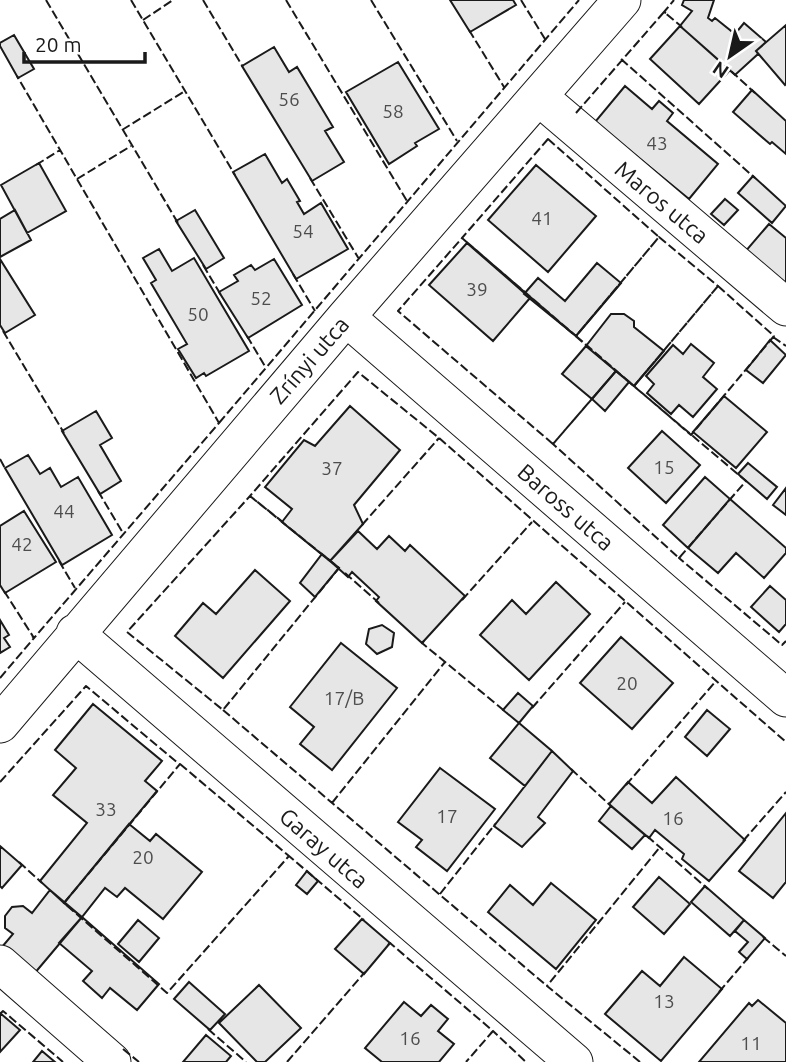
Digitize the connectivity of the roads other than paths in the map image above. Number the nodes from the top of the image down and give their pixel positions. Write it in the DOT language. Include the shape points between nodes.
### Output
graph roads {
  1 [pos="622,0"];
  2 [pos="539,97"];
  3 [pos="786,307"];
  4 [pos="346,317"];
  5 [pos="75,633"];
  6 [pos="786,698"];
  7 [pos="0,724"];
  8 [pos="0,964"];
  9 [pos="112,1062"];
  10 [pos="574,1062"];
  1 -- 2 [label="street, Zrínyi utca"];
  2 -- 3 [label="street, Maros utca"];
  2 -- 4 [label="street, Zrínyi utca"];
  4 -- 5 [label="street, Zrínyi utca"];
  4 -- 6 [label="street, Baross utca"];
  5 -- 7 [label="street, Zrínyi utca"];
  5 -- 10 [label="street, Garay utca"];
  8 -- 9 [label="street"];
}
